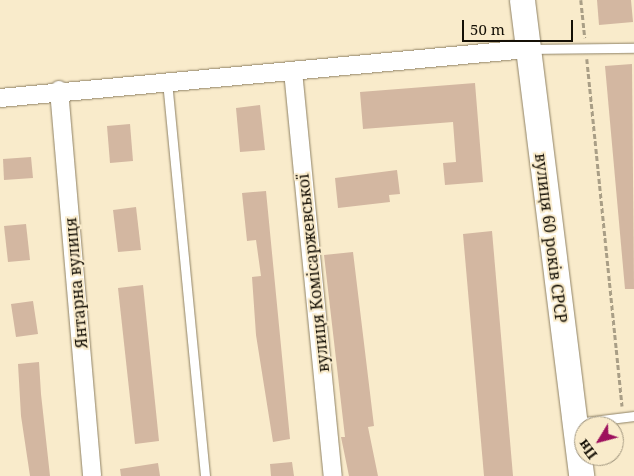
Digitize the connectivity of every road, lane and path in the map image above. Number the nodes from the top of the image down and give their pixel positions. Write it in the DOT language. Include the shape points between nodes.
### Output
graph roads {
  1 [pos="522,0"];
  2 [pos="581,0"];
  3 [pos="586,48"];
  4 [pos="634,48"];
  5 [pos="527,49"];
  6 [pos="293,71"];
  7 [pos="167,82"];
  8 [pos="59,90"];
  9 [pos="0,98"];
  10 [pos="623,416"];
  11 [pos="574,423"];
  12 [pos="92,476"];
  13 [pos="205,476"];
  14 [pos="333,476"];
  1 -- 5 [label="street, вулиця 60 років СРСР"];
  2 -- 3 [label="path"];
  3 -- 4 [label="lane"];
  3 -- 5 [label="lane"];
  3 -- 10 [label="path"];
  5 -- 6 [label="street"];
  5 -- 11 [label="street, вулиця 60 років СРСР"];
  6 -- 7 [label="street"];
  6 -- 14 [label="street, вулиця Комісаржевської"];
  7 -- 8 [label="street"];
  7 -- 13 [label="lane"];
  8 -- 9 [label="street"];
  8 -- 12 [label="street, Янтарна вулиця"];
}
